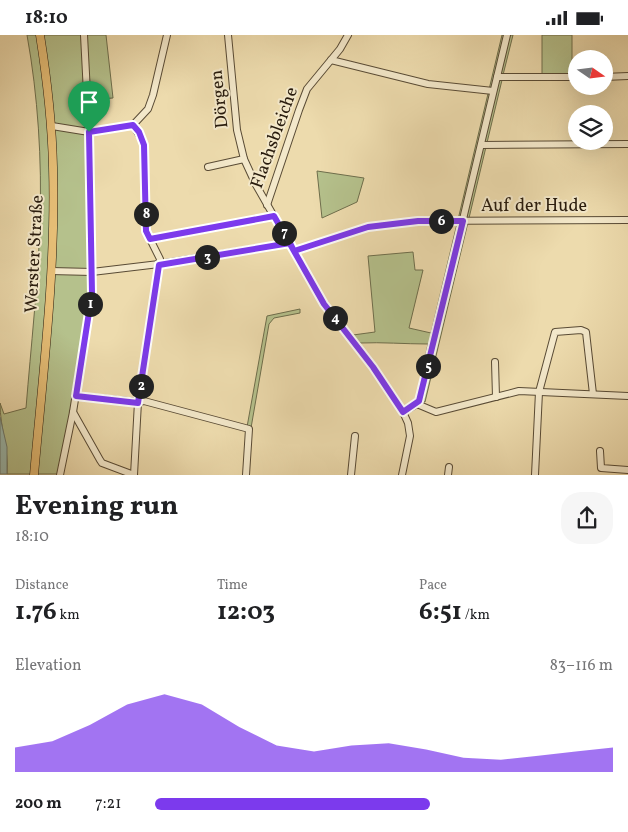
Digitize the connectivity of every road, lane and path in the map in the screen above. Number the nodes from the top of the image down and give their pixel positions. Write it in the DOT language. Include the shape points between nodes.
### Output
graph roads {
  1 [pos="40,35"];
  2 [pos="84,35"];
  3 [pos="166,35"];
  4 [pos="228,35"];
  5 [pos="348,35"];
  6 [pos="507,35"];
  7 [pos="331,60"];
  8 [pos="628,76"];
  9 [pos="497,77"];
  10 [pos="568,77"];
  11 [pos="613,77"];
  12 [pos="493,91"];
  13 [pos="133,125"];
  14 [pos="52,126"];
  15 [pos="89,132"];
  16 [pos="628,144"];
  17 [pos="480,145"];
  18 [pos="244,159"];
  19 [pos="208,167"];
  20 [pos="267,205"];
  21 [pos="274,216"];
  22 [pos="628,220"];
  23 [pos="463,221"];
  24 [pos="150,239"];
  25 [pos="290,243"];
  26 [pos="294,251"];
  27 [pos="159,265"];
  28 [pos="51,271"];
  29 [pos="92,271"];
  30 [pos="495,362"];
  31 [pos="539,392"];
  32 [pos="593,394"];
  33 [pos="76,396"];
  34 [pos="628,396"];
  35 [pos="496,397"];
  36 [pos="138,403"];
  37 [pos="417,404"];
  38 [pos="403,412"];
  39 [pos="73,413"];
  40 [pos="355,436"];
  41 [pos="600,451"];
  42 [pos="449,467"];
  43 [pos="628,470"];
  44 [pos="603,472"];
  45 [pos="34,475"];
  46 [pos="60,475"];
  47 [pos="134,475"];
  48 [pos="246,475"];
  49 [pos="351,475"];
  50 [pos="402,475"];
  51 [pos="448,475"];
  52 [pos="534,475"];
  1 -- 14 [label="main road, Werster Straße"];
  2 -- 15 [label="street"];
  3 -- 13 [label="street" via="148,109"];
  4 -- 18 [label="street, Dörgen" via="237,130"];
  5 -- 7 [label="street, Flachsbleiche"];
  6 -- 9 [label="street"];
  7 -- 12 [label="street" via="428,84"];
  7 -- 20 [label="street, Flachsbleiche" via="307,89"];
  8 -- 11 [label="street"];
  9 -- 10 [label="street"];
  9 -- 12 [label="street"];
  12 -- 17 [label="street"];
  13 -- 15 [label="street"];
  13 -- 24 [label="street" via="144,145 146,231"];
  14 -- 15 [label="street"];
  14 -- 28 [label="main road, Werster Straße" via="54,199"];
  15 -- 29 [label="street"];
  16 -- 17 [label="street"];
  17 -- 23 [label="street"];
  18 -- 19 [label="street"];
  18 -- 20 [label="street, Dörgen"];
  20 -- 21 [label="street, Dörgen"];
  21 -- 24 [label="street"];
  21 -- 25 [label="street, Dörgen"];
  22 -- 23 [label="street, Auf der Hude"];
  23 -- 26 [label="street, Auf der Hude" via="418,221 368,227"];
  23 -- 37 [label="street"];
  24 -- 27 [label="street" via="160,259"];
  25 -- 26 [label="street, Dörgen"];
  25 -- 27 [label="street"];
  26 -- 38 [label="street, Dörgen" via="324,304"];
  27 -- 29 [label="street"];
  27 -- 36 [label="street"];
  28 -- 29 [label="street"];
  28 -- 45 [label="main road, Werster Straße"];
  29 -- 33 [label="street" via="92,293"];
  30 -- 35 [label="street"];
  31 -- 32 [label="street"];
  31 -- 32 [label="street" via="555,332 584,330"];
  31 -- 35 [label="street" via="519,391"];
  31 -- 52 [label="street"];
  32 -- 34 [label="street"];
  33 -- 36 [label="street"];
  33 -- 39 [label="street"];
  35 -- 37 [label="street" via="436,412"];
  36 -- 47 [label="street"];
  36 -- 48 [label="street" via="144,401 249,429"];
  37 -- 38 [label="street"];
  38 -- 50 [label="street, Dörgen" via="410,436"];
  39 -- 46 [label="street"];
  39 -- 47 [label="street" via="102,463"];
  40 -- 49 [label="street"];
  41 -- 44 [label="street"];
  42 -- 51 [label="street"];
  43 -- 44 [label="street"];
}
